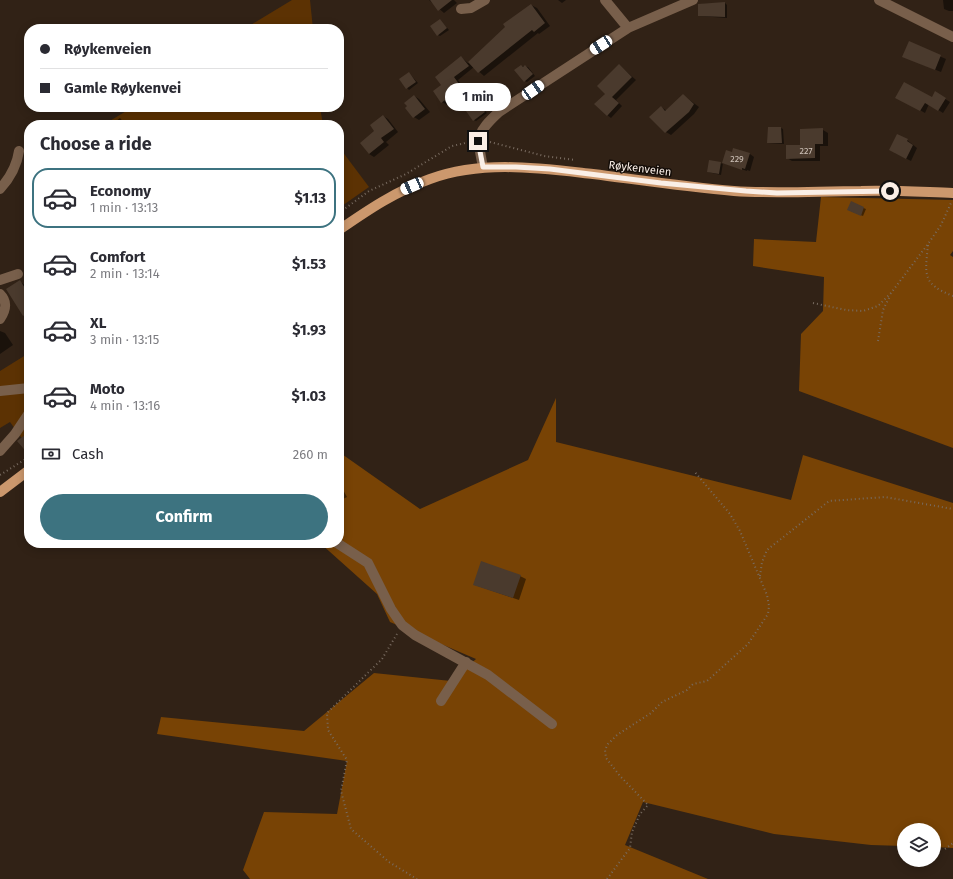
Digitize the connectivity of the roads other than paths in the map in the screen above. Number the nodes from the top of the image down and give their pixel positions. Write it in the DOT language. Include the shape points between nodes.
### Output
graph roads {
  1 [pos="485,0"];
  2 [pos="605,0"];
  3 [pos="693,0"];
  4 [pos="879,0"];
  5 [pos="461,9"];
  6 [pos="628,28"];
  7 [pos="953,36"];
  8 [pos="19,151"];
  9 [pos="483,167"];
  10 [pos="0,189"];
  11 [pos="953,193"];
  12 [pos="344,227"];
  13 [pos="18,274"];
  14 [pos="0,280"];
  15 [pos="0,294"];
  16 [pos="0,319"];
  17 [pos="24,389"];
  18 [pos="0,391"];
  19 [pos="24,420"];
  20 [pos="0,451"];
  21 [pos="24,474"];
  22 [pos="0,492"];
  23 [pos="344,548"];
  24 [pos="466,662"];
  25 [pos="441,701"];
  26 [pos="552,724"];
  1 -- 5 [label="street" via="471,8"];
  2 -- 6 [label="street"];
  3 -- 6 [label="street"];
  4 -- 7 [label="street"];
  6 -- 9 [label="street" via="499,112 484,125 478,141"];
  8 -- 10 [label="street" via="7,181"];
  9 -- 11 [label="main road, Røykenveien" via="539,168 777,193 861,190"];
  9 -- 12 [label="main road, Røykenveien" via="437,177 412,186 384,200"];
  13 -- 14 [label="street"];
  15 -- 16 [label="street" via="6,306"];
  17 -- 18 [label="street"];
  19 -- 20 [label="street"];
  21 -- 22 [label="main road"];
  23 -- 24 [label="street" via="368,563 402,625 415,635"];
  24 -- 25 [label="street"];
  24 -- 26 [label="street" via="488,675"];
}
